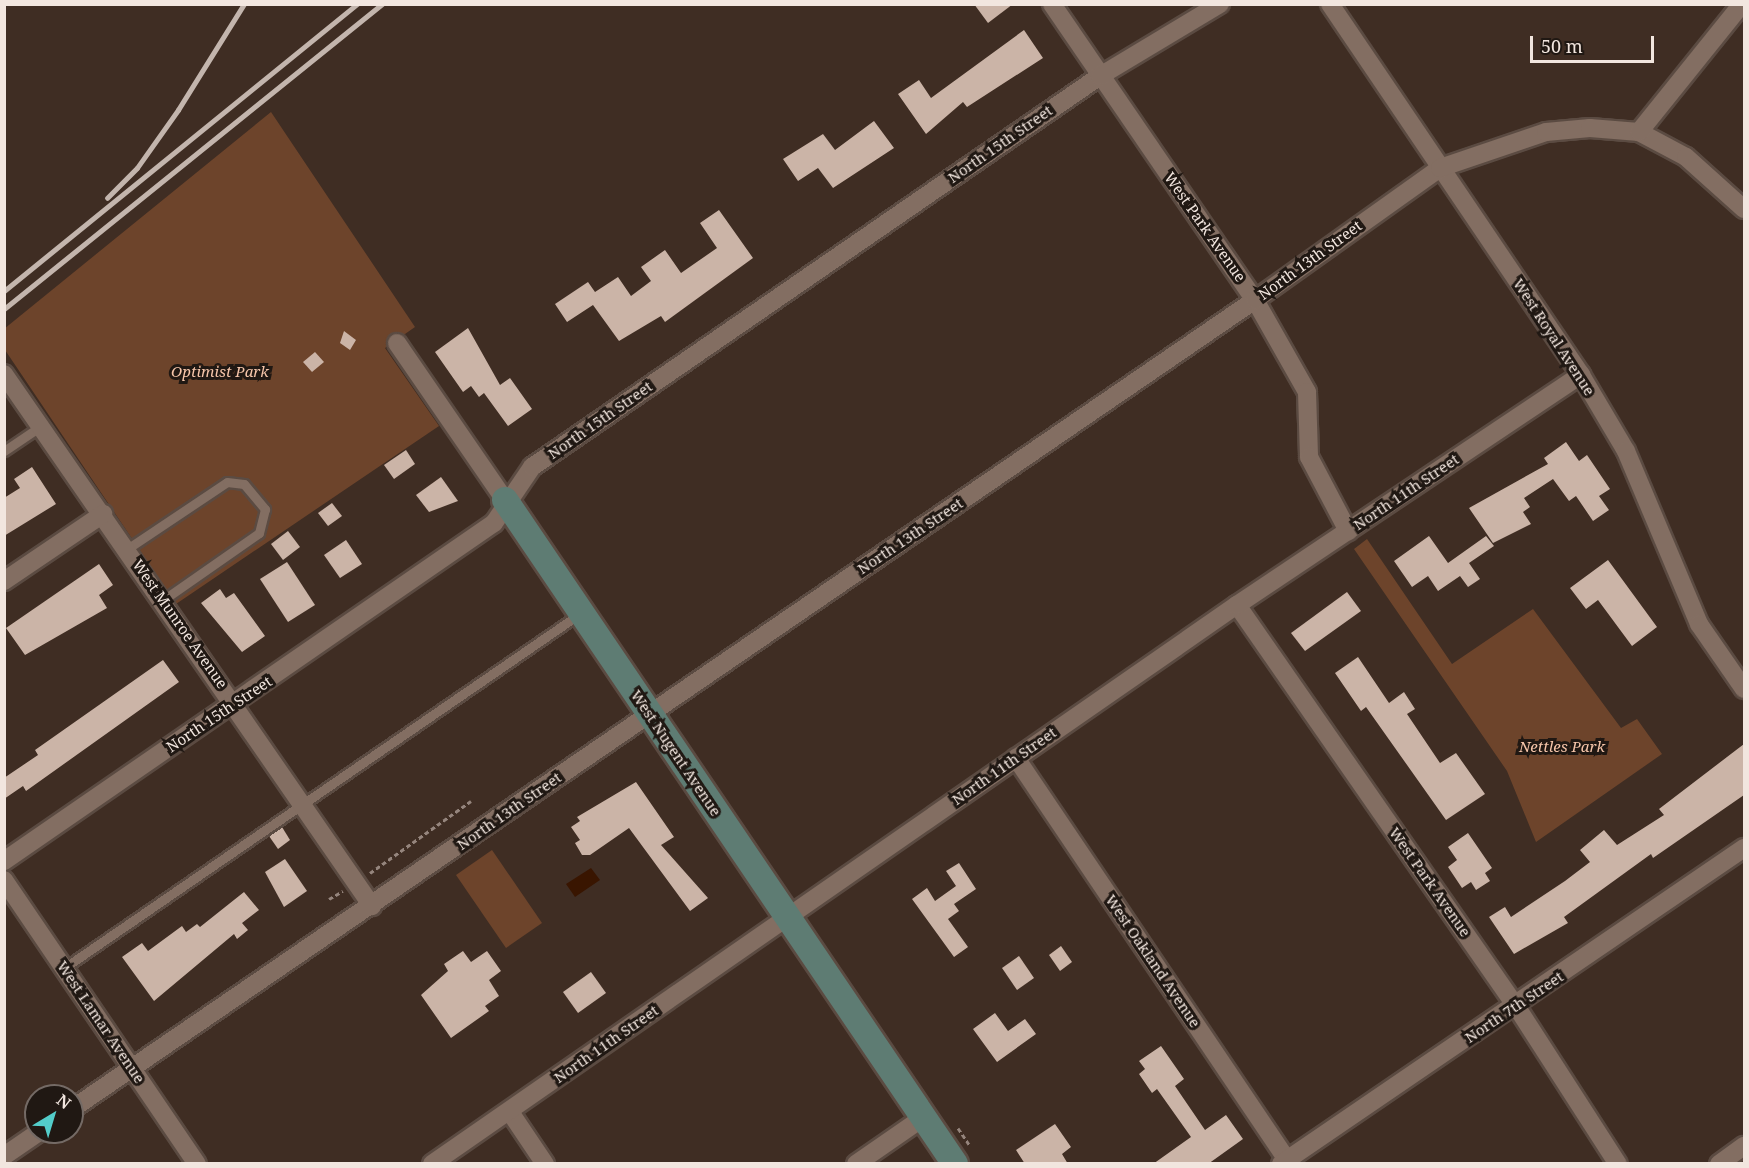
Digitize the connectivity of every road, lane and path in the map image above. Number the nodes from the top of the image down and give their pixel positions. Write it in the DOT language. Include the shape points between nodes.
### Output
graph roads {
  1 [pos="1052,4"];
  2 [pos="1220,4"];
  3 [pos="1330,4"];
  4 [pos="1742,4"];
  5 [pos="1100,76"];
  6 [pos="1640,132"];
  7 [pos="1440,168"];
  8 [pos="1744,209"];
  9 [pos="1255,300"];
  10 [pos="397,343"];
  11 [pos="4,374"];
  12 [pos="1581,375"];
  13 [pos="41,426"];
  14 [pos="4,451"];
  15 [pos="505,500"];
  16 [pos="103,514"];
  17 [pos="1348,531"];
  18 [pos="128,549"];
  19 [pos="4,582"];
  20 [pos="163,600"];
  21 [pos="1237,605"];
  22 [pos="581,613"];
  23 [pos="1744,689"];
  24 [pos="235,704"];
  25 [pos="650,714"];
  26 [pos="1016,758"];
  27 [pos="471,801"];
  28 [pos="303,803"];
  29 [pos="1744,848"];
  30 [pos="4,861"];
  31 [pos="366,876"];
  32 [pos="4,880"];
  33 [pos="345,890"];
  34 [pos="329,899"];
  35 [pos="372,906"];
  36 [pos="787,916"];
  37 [pos="64,968"];
  38 [pos="1516,1006"];
  39 [pos="131,1067"];
  40 [pos="84,1100"];
  41 [pos="510,1112"];
  42 [pos="924,1117"];
  43 [pos="24,1142"];
  44 [pos="1744,1146"];
  45 [pos="4,1156"];
  46 [pos="1286,1162"];
  47 [pos="197,1164"];
  48 [pos="432,1164"];
  49 [pos="545,1164"];
  50 [pos="856,1164"];
  51 [pos="955,1164"];
  52 [pos="1618,1164"];
  53 [pos="1719,1164"];
  1 -- 5 [label="street, West Park Avenue"];
  2 -- 5 [label="street, North 15th Street"];
  3 -- 7 [label="street, West Royal Avenue"];
  4 -- 6 [label="street"];
  5 -- 9 [label="street, West Park Avenue"];
  5 -- 15 [label="street, North 15th Street" via="532,467"];
  6 -- 7 [label="street, North 13th Street" via="1590,128 1546,132"];
  6 -- 8 [label="street" via="1686,158"];
  7 -- 9 [label="street, North 13th Street"];
  7 -- 12 [label="street, West Royal Avenue"];
  9 -- 17 [label="street, West Park Avenue" via="1307,392 1309,457"];
  9 -- 25 [label="street, North 13th Street"];
  10 -- 15 [label="street, West Nugent Avenue"];
  11 -- 13 [label="street, West Munroe Avenue"];
  12 -- 17 [label="street, North 11th Street"];
  12 -- 23 [label="street, West Royal Avenue" via="1626,451 1699,624"];
  13 -- 14 [label="lane"];
  13 -- 16 [label="street, West Munroe Avenue"];
  15 -- 22 [label="street, West Nugent Avenue"];
  15 -- 24 [label="street, North 15th Street" via="494,523"];
  16 -- 18 [label="street, West Munroe Avenue"];
  16 -- 19 [label="street"];
  17 -- 21 [label="street, North 11th Street"];
  18 -- 20 [label="street, West Munroe Avenue"];
  18 -- 20 [label="lane" via="227,482 244,484 265,509 259,533"];
  20 -- 24 [label="street, West Munroe Avenue"];
  21 -- 26 [label="street, North 11th Street"];
  21 -- 38 [label="street, West Park Avenue"];
  22 -- 25 [label="street, West Nugent Avenue"];
  22 -- 28 [label="lane"];
  24 -- 28 [label="street, West Munroe Avenue"];
  24 -- 30 [label="street, North 15th Street"];
  25 -- 35 [label="street, North 13th Street"];
  25 -- 36 [label="street, West Nugent Avenue"];
  26 -- 36 [label="street, North 11th Street"];
  26 -- 46 [label="street, West Oakland Avenue"];
  27 -- 31 [label="path"];
  28 -- 35 [label="street, West Munroe Avenue"];
  28 -- 37 [label="lane"];
  29 -- 38 [label="street, North 7th Street"];
  32 -- 37 [label="street, West Lamar Avenue"];
  33 -- 34 [label="path"];
  35 -- 39 [label="street, North 13th Street"];
  36 -- 41 [label="street, North 11th Street"];
  36 -- 42 [label="street, West Nugent Avenue"];
  37 -- 39 [label="street, West Lamar Avenue"];
  38 -- 46 [label="street, North 7th Street"];
  38 -- 52 [label="street, West Park Avenue"];
  39 -- 40 [label="street, North 13th Street"];
  39 -- 47 [label="street, West Lamar Avenue"];
  41 -- 48 [label="street, North 11th Street"];
  41 -- 49 [label="street"];
  42 -- 50 [label="street"];
  42 -- 51 [label="street, West Nugent Avenue"];
  43 -- 45 [label="street"];
  44 -- 53 [label="street"];
}
